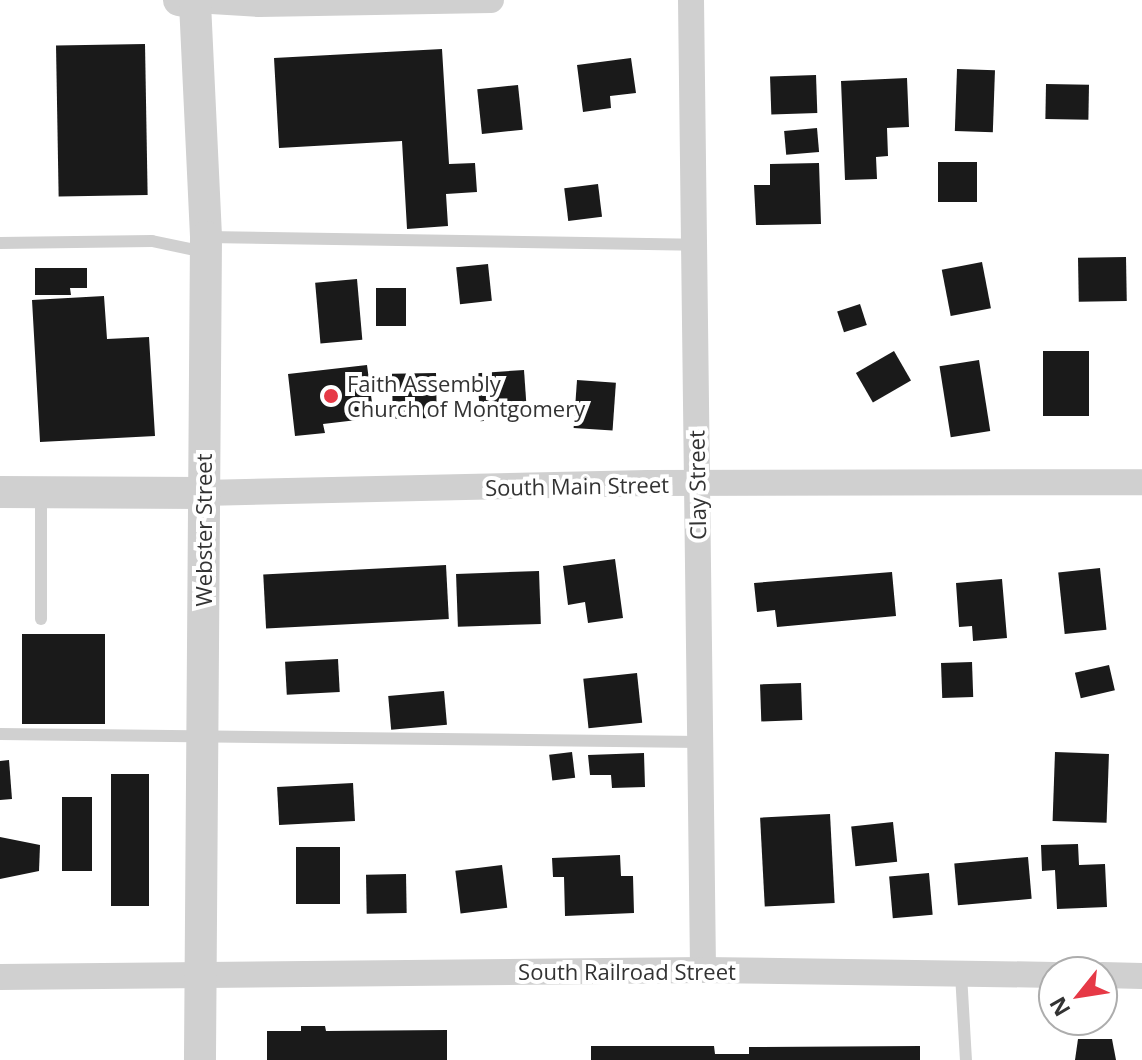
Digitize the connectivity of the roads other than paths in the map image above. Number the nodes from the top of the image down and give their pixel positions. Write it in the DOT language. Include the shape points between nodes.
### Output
graph roads {
  1 [pos="491,0"];
  2 [pos="691,0"];
  3 [pos="189,1"];
  4 [pos="0,243"];
  5 [pos="206,245"];
  6 [pos="694,245"];
  7 [pos="1142,482"];
  8 [pos="697,483"];
  9 [pos="0,492"];
  10 [pos="41,493"];
  11 [pos="203,493"];
  12 [pos="41,619"];
  13 [pos="0,734"];
  14 [pos="203,735"];
  15 [pos="700,742"];
  16 [pos="703,970"];
  17 [pos="961,974"];
  18 [pos="201,975"];
  19 [pos="1038,975"];
  20 [pos="1118,975"];
  21 [pos="1142,976"];
  22 [pos="0,977"];
  23 [pos="200,1060"];
  24 [pos="966,1060"];
  1 -- 3 [label="street"];
  2 -- 6 [label="street, Clay Street"];
  3 -- 5 [label="street, Webster Street"];
  4 -- 5 [label="lane"];
  5 -- 6 [label="lane"];
  5 -- 11 [label="street, Webster Street"];
  6 -- 8 [label="street, Clay Street"];
  7 -- 8 [label="street, South Main Street"];
  8 -- 11 [label="street, South Main Street"];
  8 -- 15 [label="street, Clay Street"];
  9 -- 10 [label="street"];
  10 -- 11 [label="street"];
  10 -- 12 [label="lane"];
  11 -- 14 [label="street, Webster Street"];
  13 -- 14 [label="lane"];
  14 -- 15 [label="lane" via="247,740"];
  14 -- 18 [label="street, Webster Street"];
  15 -- 16 [label="street, Clay Street"];
  16 -- 17 [label="street, South Railroad Street"];
  16 -- 18 [label="street, South Railroad Street"];
  17 -- 19 [label="street, South Railroad Street"];
  17 -- 24 [label="lane"];
  18 -- 22 [label="street, South Railroad Street"];
  18 -- 23 [label="street, Webster Street"];
  20 -- 21 [label="street"];
}
